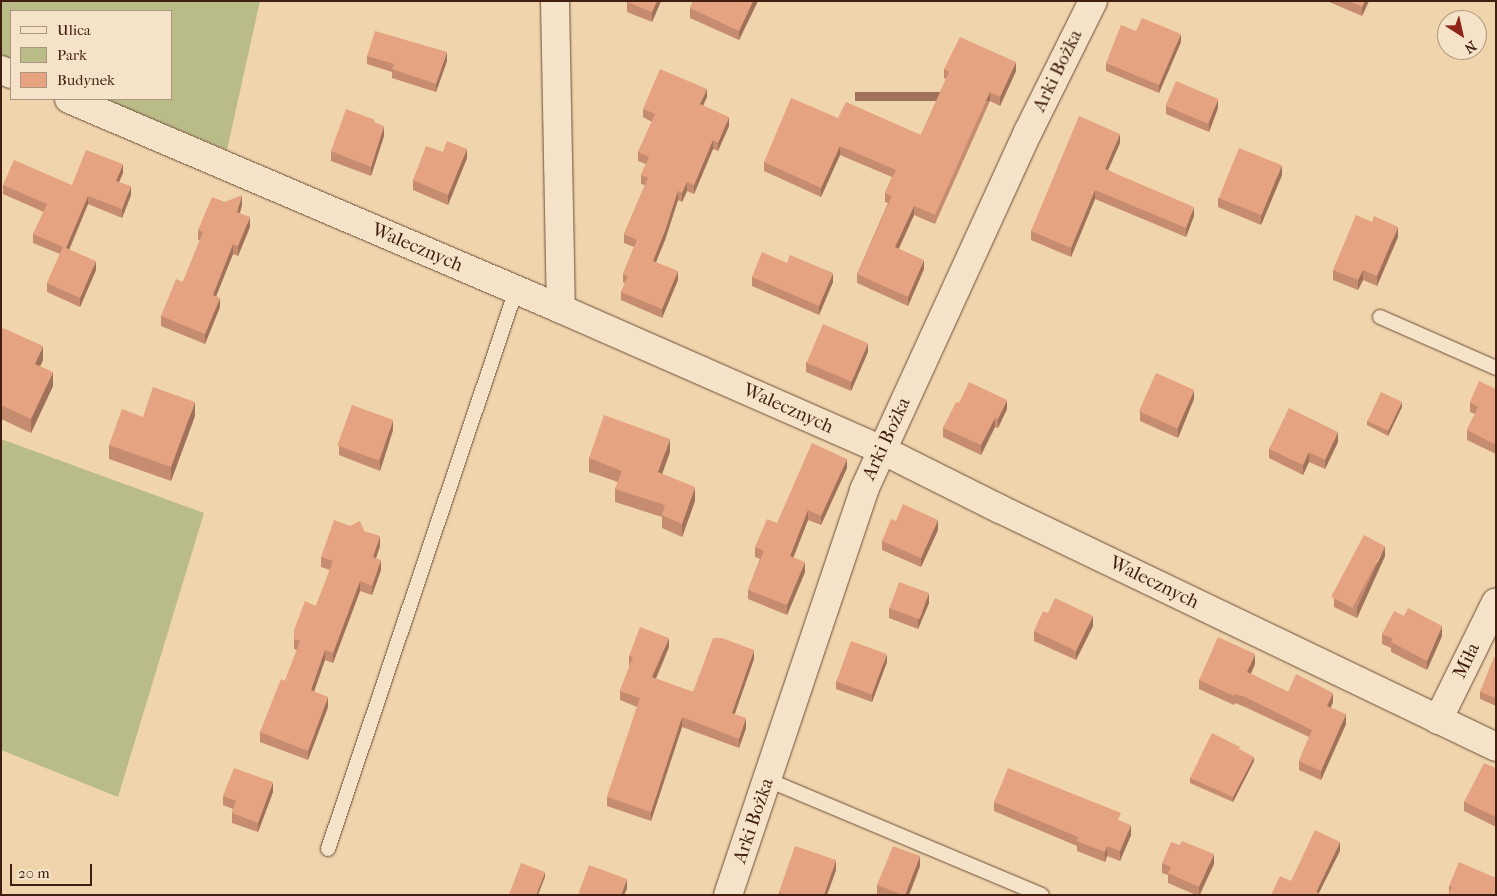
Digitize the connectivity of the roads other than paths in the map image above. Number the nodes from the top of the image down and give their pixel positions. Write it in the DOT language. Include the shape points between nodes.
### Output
graph roads {
  1 [pos="555,1"];
  2 [pos="1093,1"];
  3 [pos="71,100"];
  4 [pos="516,290"];
  5 [pos="561,309"];
  6 [pos="1380,317"];
  7 [pos="1496,368"];
  8 [pos="882,450"];
  9 [pos="1496,602"];
  10 [pos="1438,720"];
  11 [pos="1496,747"];
  12 [pos="768,780"];
  13 [pos="328,849"];
  14 [pos="728,895"];
  15 [pos="1042,895"];
  1 -- 5 [label="street"];
  2 -- 8 [label="street, Arki Bożka" via="1028,132"];
  3 -- 4 [label="street, Walecznych"];
  4 -- 5 [label="street, Walecznych"];
  4 -- 13 [label="lane"];
  5 -- 8 [label="street, Walecznych"];
  6 -- 7 [label="lane"];
  8 -- 10 [label="street, Walecznych"];
  8 -- 12 [label="street, Arki Bożka" via="864,490"];
  9 -- 10 [label="street, Miła"];
  10 -- 11 [label="street, Walecznych"];
  12 -- 14 [label="street, Arki Bożka"];
  12 -- 15 [label="lane"];
}
